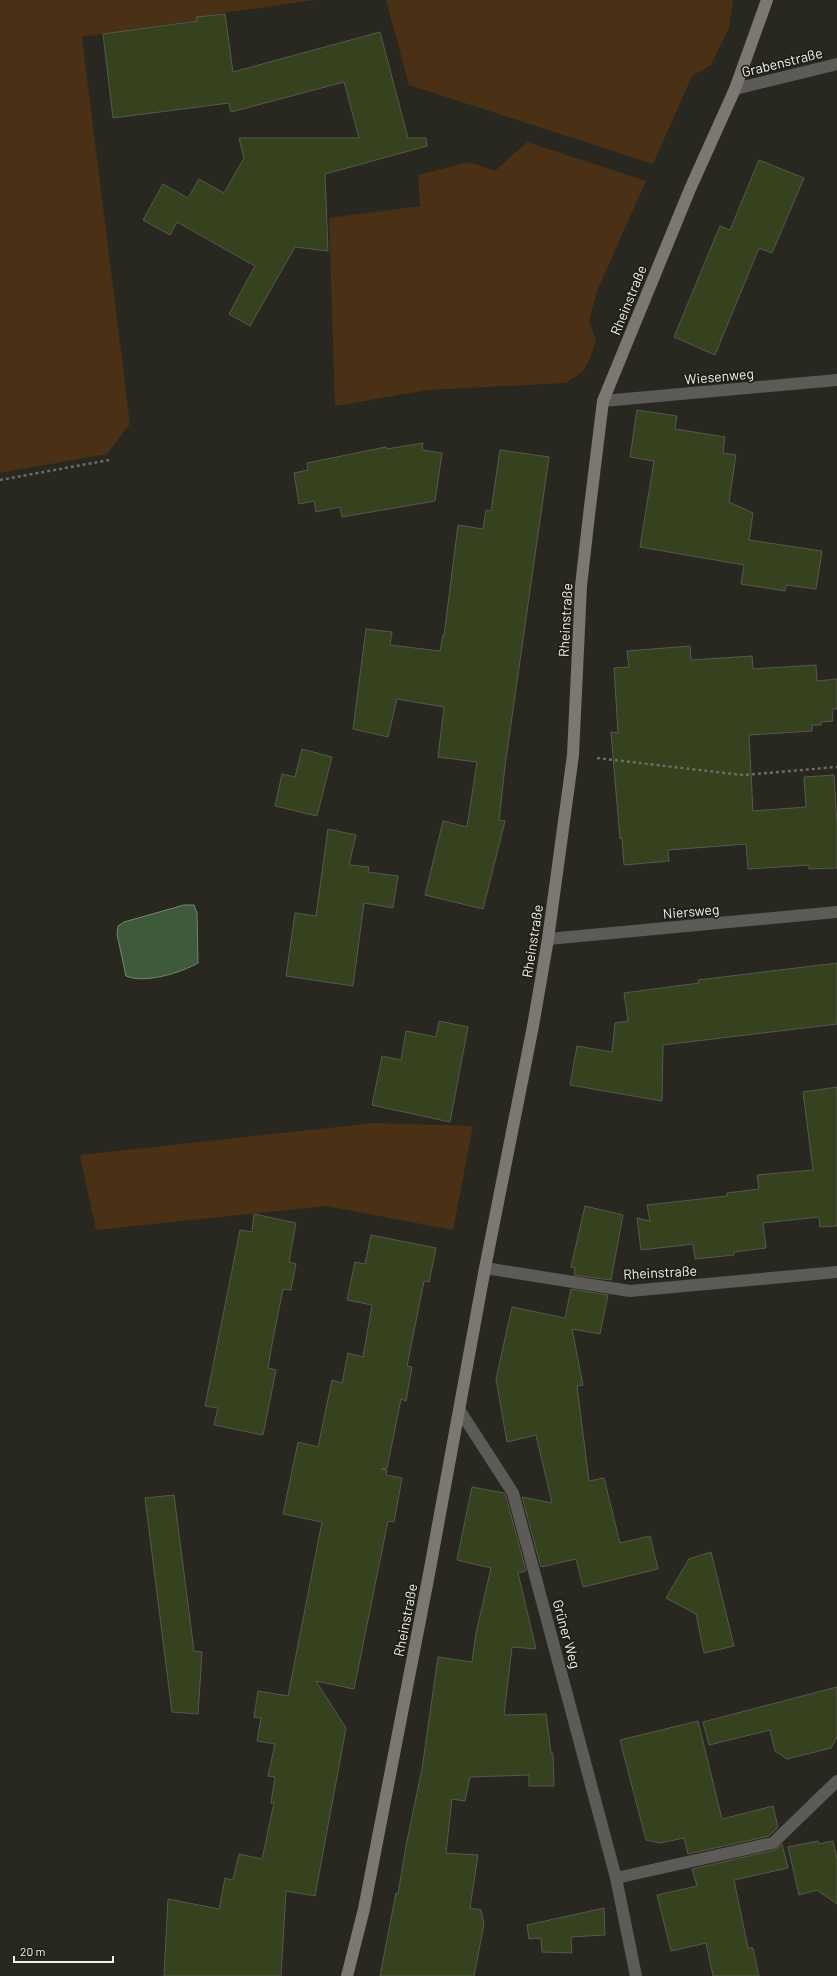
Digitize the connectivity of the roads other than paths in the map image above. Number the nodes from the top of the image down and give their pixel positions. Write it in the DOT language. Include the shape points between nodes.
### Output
graph roads {
  1 [pos="767,0"];
  2 [pos="837,64"];
  3 [pos="735,89"];
  4 [pos="837,380"];
  5 [pos="604,401"];
  6 [pos="837,912"];
  7 [pos="548,939"];
  8 [pos="485,1268"];
  9 [pos="837,1272"];
  10 [pos="460,1411"];
  11 [pos="837,1782"];
  12 [pos="616,1878"];
  13 [pos="347,1976"];
  14 [pos="636,1976"];
  1 -- 3 [label="street, Rheinstraße"];
  2 -- 3 [label="street, Grabenstraße"];
  3 -- 5 [label="street, Rheinstraße" via="690,189"];
  4 -- 5 [label="street, Wiesenweg"];
  5 -- 7 [label="street, Rheinstraße" via="588,515 573,755"];
  6 -- 7 [label="street, Niersweg"];
  7 -- 8 [label="street, Rheinstraße"];
  8 -- 9 [label="street, Rheinstraße" via="630,1291"];
  8 -- 10 [label="street, Rheinstraße"];
  10 -- 12 [label="street, Grüner Weg" via="513,1493"];
  10 -- 13 [label="street, Rheinstraße" via="365,1901"];
  11 -- 12 [label="street" via="773,1843"];
  12 -- 14 [label="street, Grüner Weg"];
}
